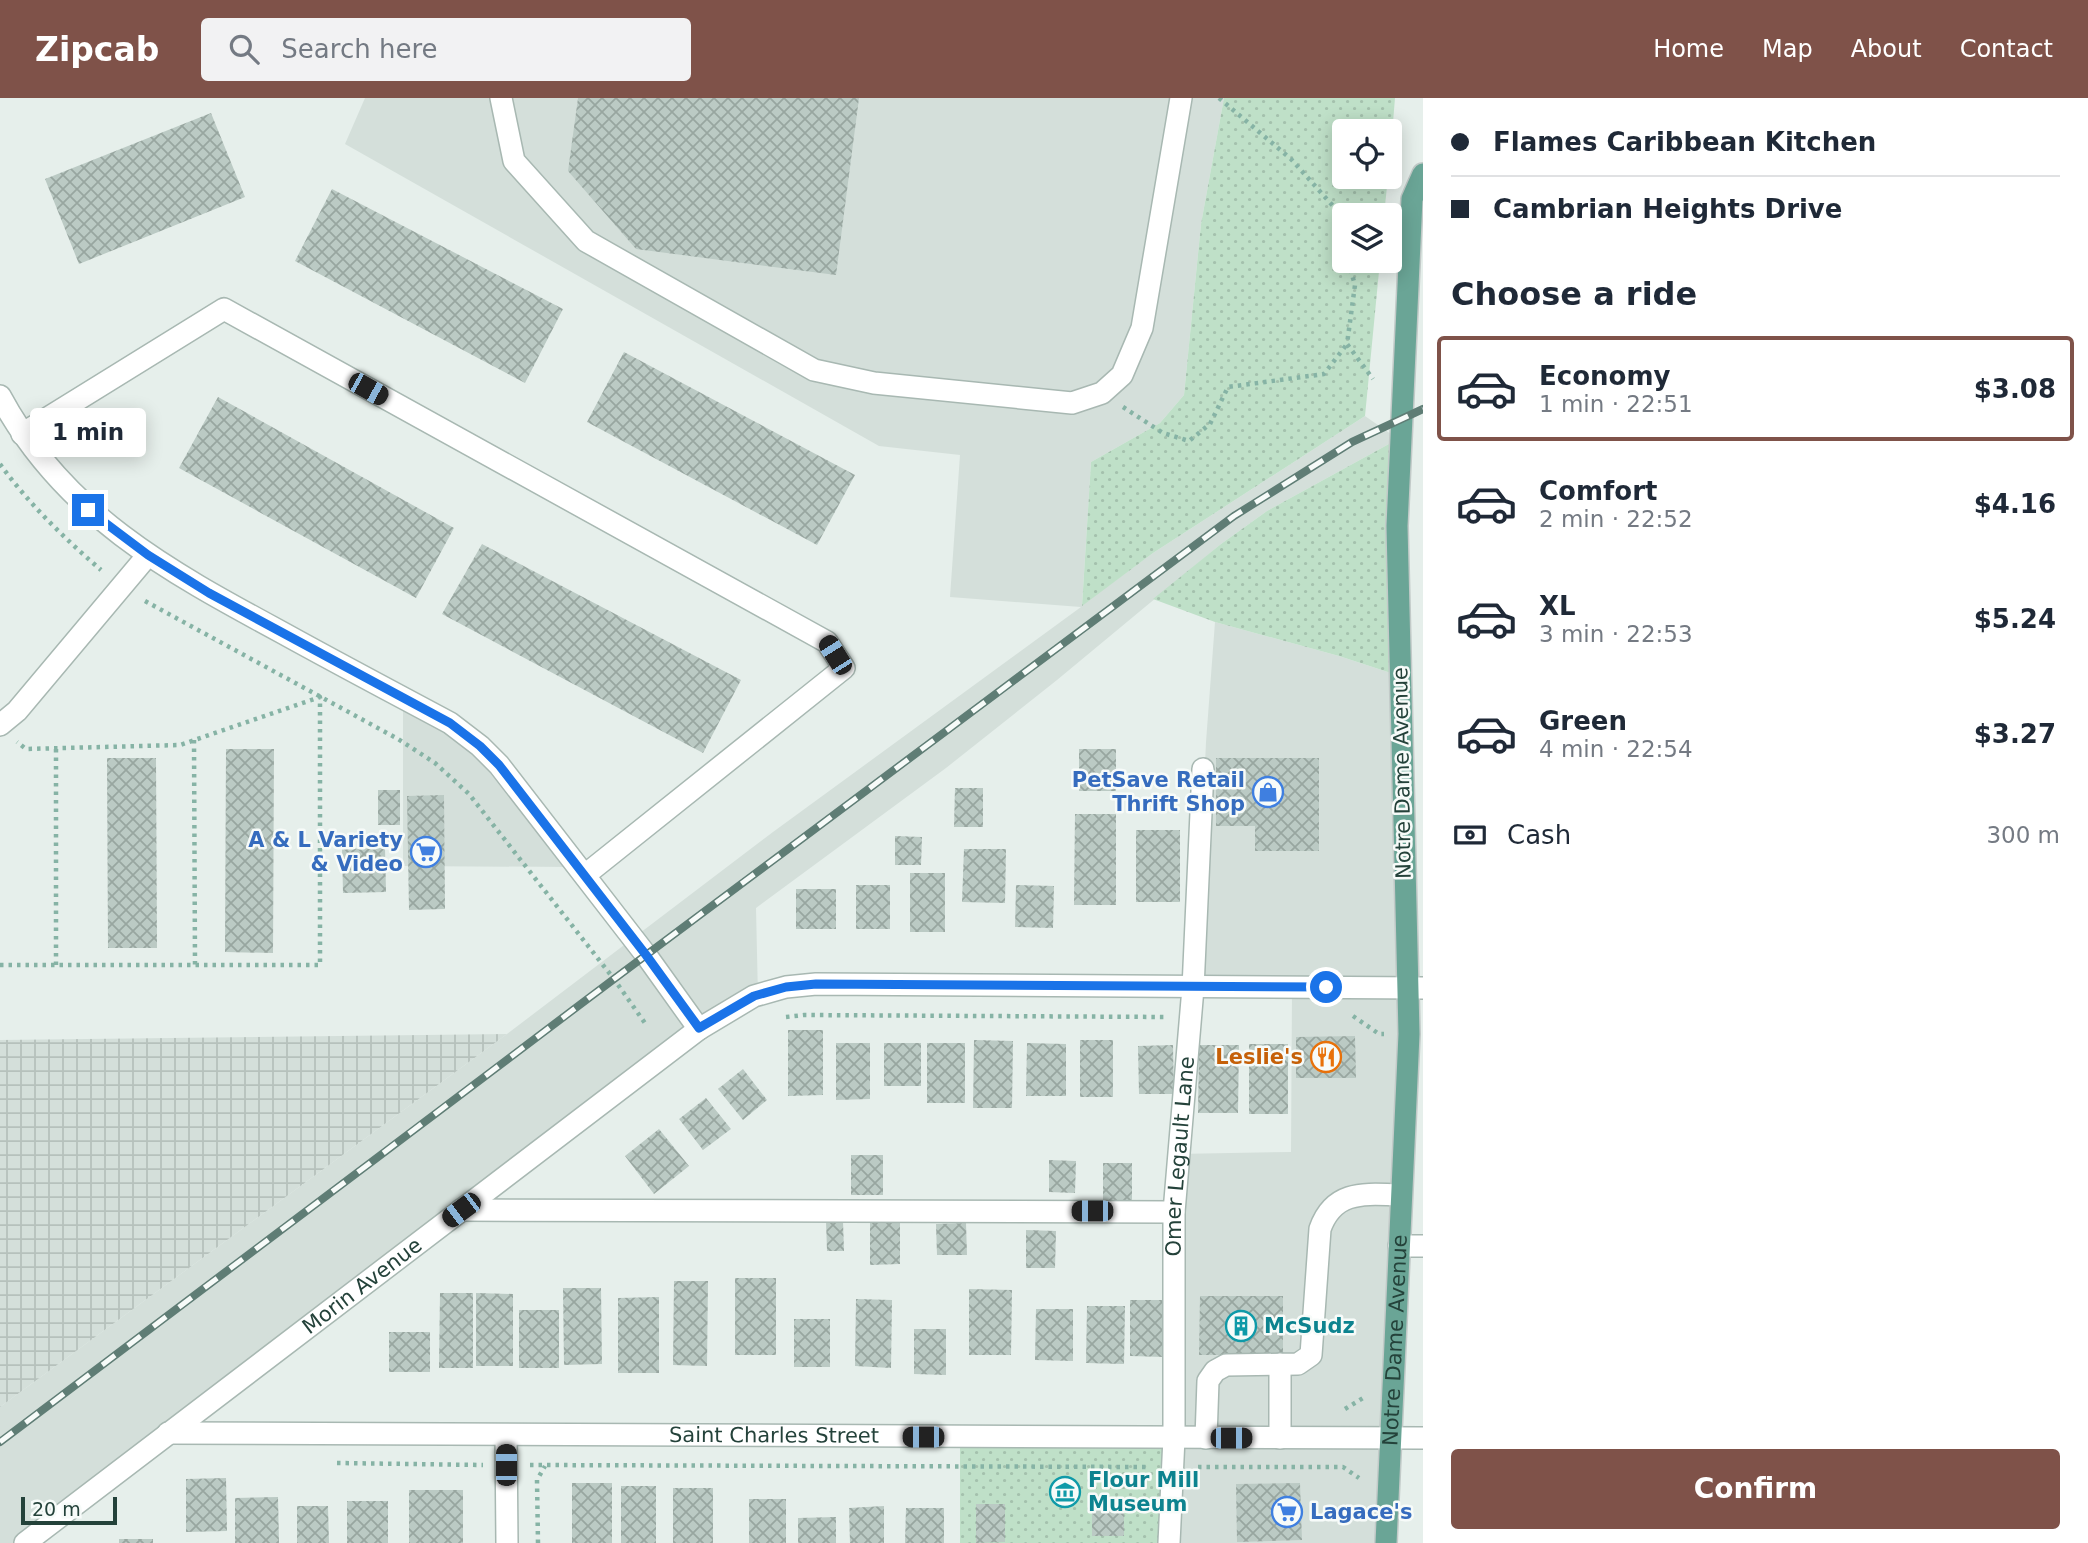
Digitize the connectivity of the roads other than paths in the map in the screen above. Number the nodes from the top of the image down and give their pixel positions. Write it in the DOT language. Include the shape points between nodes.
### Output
graph roads {
  1 [pos="501,98"];
  2 [pos="1181,98"];
  3 [pos="1423,174"];
  4 [pos="0,397"];
  5 [pos="22,434"];
  6 [pos="148,555"];
  7 [pos="4,730"];
  8 [pos="1203,769"];
  9 [pos="585,875"];
  10 [pos="1193,988"];
  11 [pos="1416,988"];
  12 [pos="699,1028"];
  13 [pos="1401,1195"];
  14 [pos="461,1210"];
  15 [pos="1174,1212"];
  16 [pos="1399,1246"];
  17 [pos="1423,1246"];
  18 [pos="1280,1364"];
  19 [pos="168,1433"];
  20 [pos="506,1436"];
  21 [pos="1280,1437"];
  22 [pos="1390,1437"];
  23 [pos="1174,1438"];
  24 [pos="1206,1438"];
  25 [pos="1423,1438"];
  26 [pos="24,1543"];
  27 [pos="507,1543"];
  28 [pos="1169,1543"];
  29 [pos="1385,1543"];
  1 -- 2 [label="street" via="514,161 586,241 814,370 874,383 1072,402 1102,393 1122,376 1142,328"];
  3 -- 11 [label="main road, Notre Dame Avenue" via="1412,199 1397,526"];
  4 -- 5 [label="street"];
  5 -- 6 [label="street" via="88,510"];
  5 -- 9 [label="street" via="224,309 827,642 844,668"];
  6 -- 7 [label="street"];
  6 -- 9 [label="street" via="209,593 450,723 499,765"];
  8 -- 10 [label="street, Omer Legault Lane"];
  9 -- 12 [label="street"];
  10 -- 11 [label="street, Morin Avenue"];
  10 -- 12 [label="street, Morin Avenue" via="816,984 754,996"];
  10 -- 15 [label="street, Omer Legault Lane"];
  11 -- 13 [label="main road, Notre Dame Avenue" via="1409,1034"];
  12 -- 14 [label="street, Morin Avenue"];
  13 -- 16 [label="main road, Notre Dame Avenue"];
  13 -- 18 [label="street" via="1357,1195 1340,1200 1325,1215 1320,1228 1311,1355 1298,1364"];
  14 -- 15 [label="street"];
  14 -- 19 [label="street, Morin Avenue"];
  15 -- 23 [label="street, Omer Legault Lane"];
  16 -- 17 [label="street"];
  16 -- 22 [label="main road, Notre Dame Avenue"];
  18 -- 21 [label="street"];
  18 -- 24 [label="street" via="1226,1365 1215,1371 1208,1381"];
  19 -- 20 [label="street, Saint Charles Street"];
  19 -- 26 [label="street, Morin Avenue"];
  20 -- 23 [label="street, Saint Charles Street"];
  20 -- 27 [label="street"];
  21 -- 22 [label="street, Saint Charles Street"];
  21 -- 24 [label="street, Saint Charles Street"];
  22 -- 25 [label="street, Saint Charles Street"];
  22 -- 29 [label="main road, Notre Dame Avenue"];
  23 -- 24 [label="street, Saint Charles Street"];
  23 -- 28 [label="street, Omer Legault Lane"];
}
